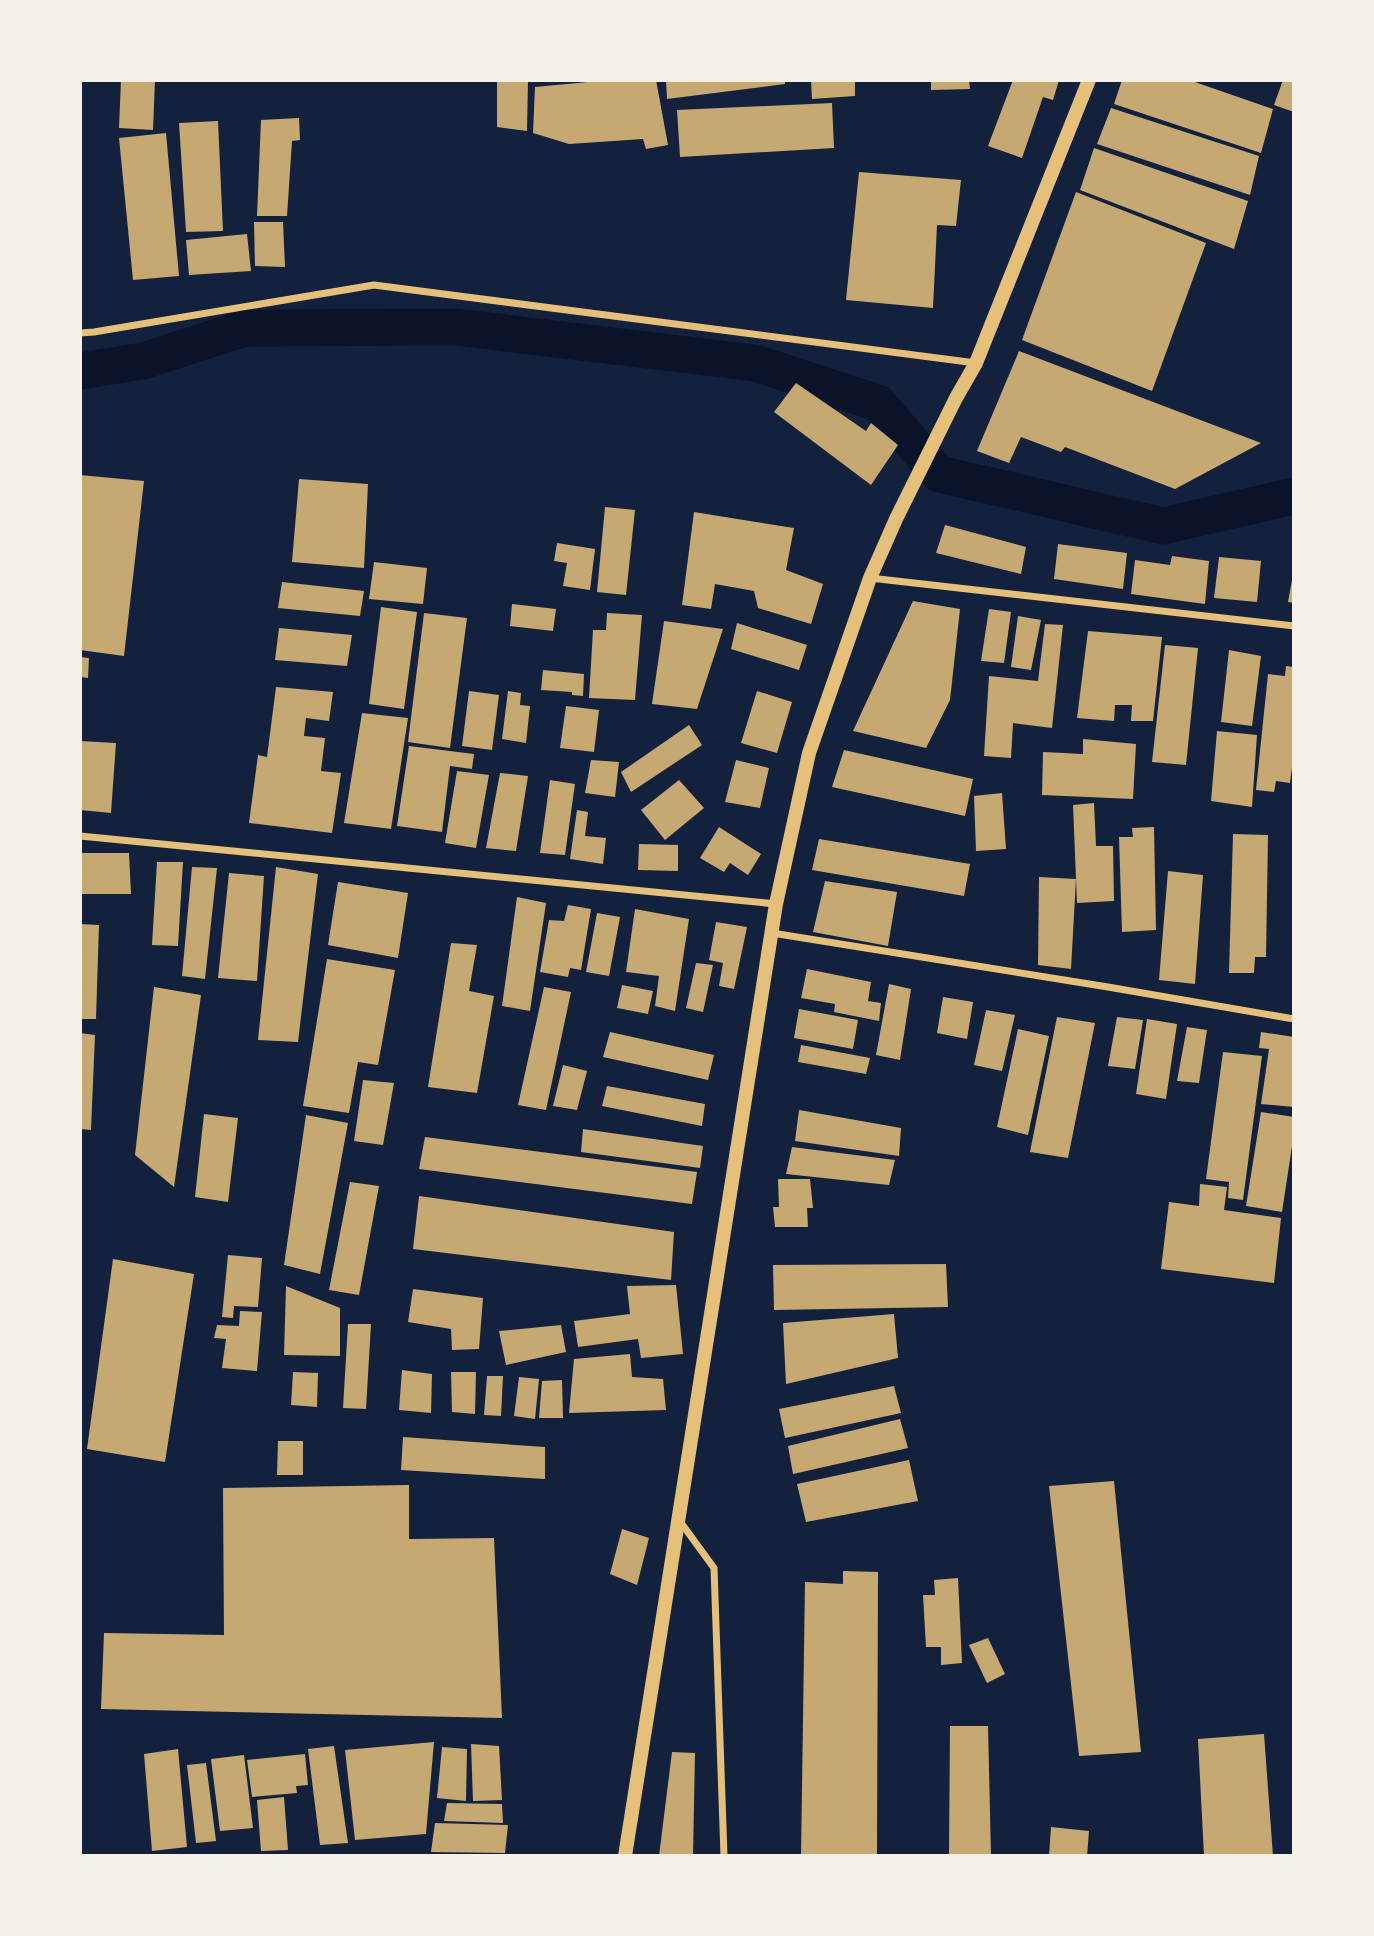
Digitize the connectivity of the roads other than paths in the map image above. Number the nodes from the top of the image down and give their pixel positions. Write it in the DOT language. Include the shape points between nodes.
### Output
graph roads {
  1 [pos="1088,80"];
  2 [pos="80,333"];
  3 [pos="976,363"];
  4 [pos="870,579"];
  5 [pos="1293,626"];
  6 [pos="80,836"];
  7 [pos="776,904"];
  8 [pos="772,933"];
  9 [pos="1293,1019"];
  10 [pos="678,1520"];
  11 [pos="625,1856"];
  12 [pos="724,1856"];
  1 -- 3 [label="main road"];
  2 -- 3 [label="street" via="374,285"];
  3 -- 4 [label="main road"];
  4 -- 5 [label="street"];
  4 -- 7 [label="main road" via="809,753"];
  6 -- 7 [label="street"];
  7 -- 8 [label="main road"];
  8 -- 9 [label="street"];
  8 -- 10 [label="main road"];
  10 -- 11 [label="main road"];
  10 -- 12 [label="street" via="714,1568"];
}
